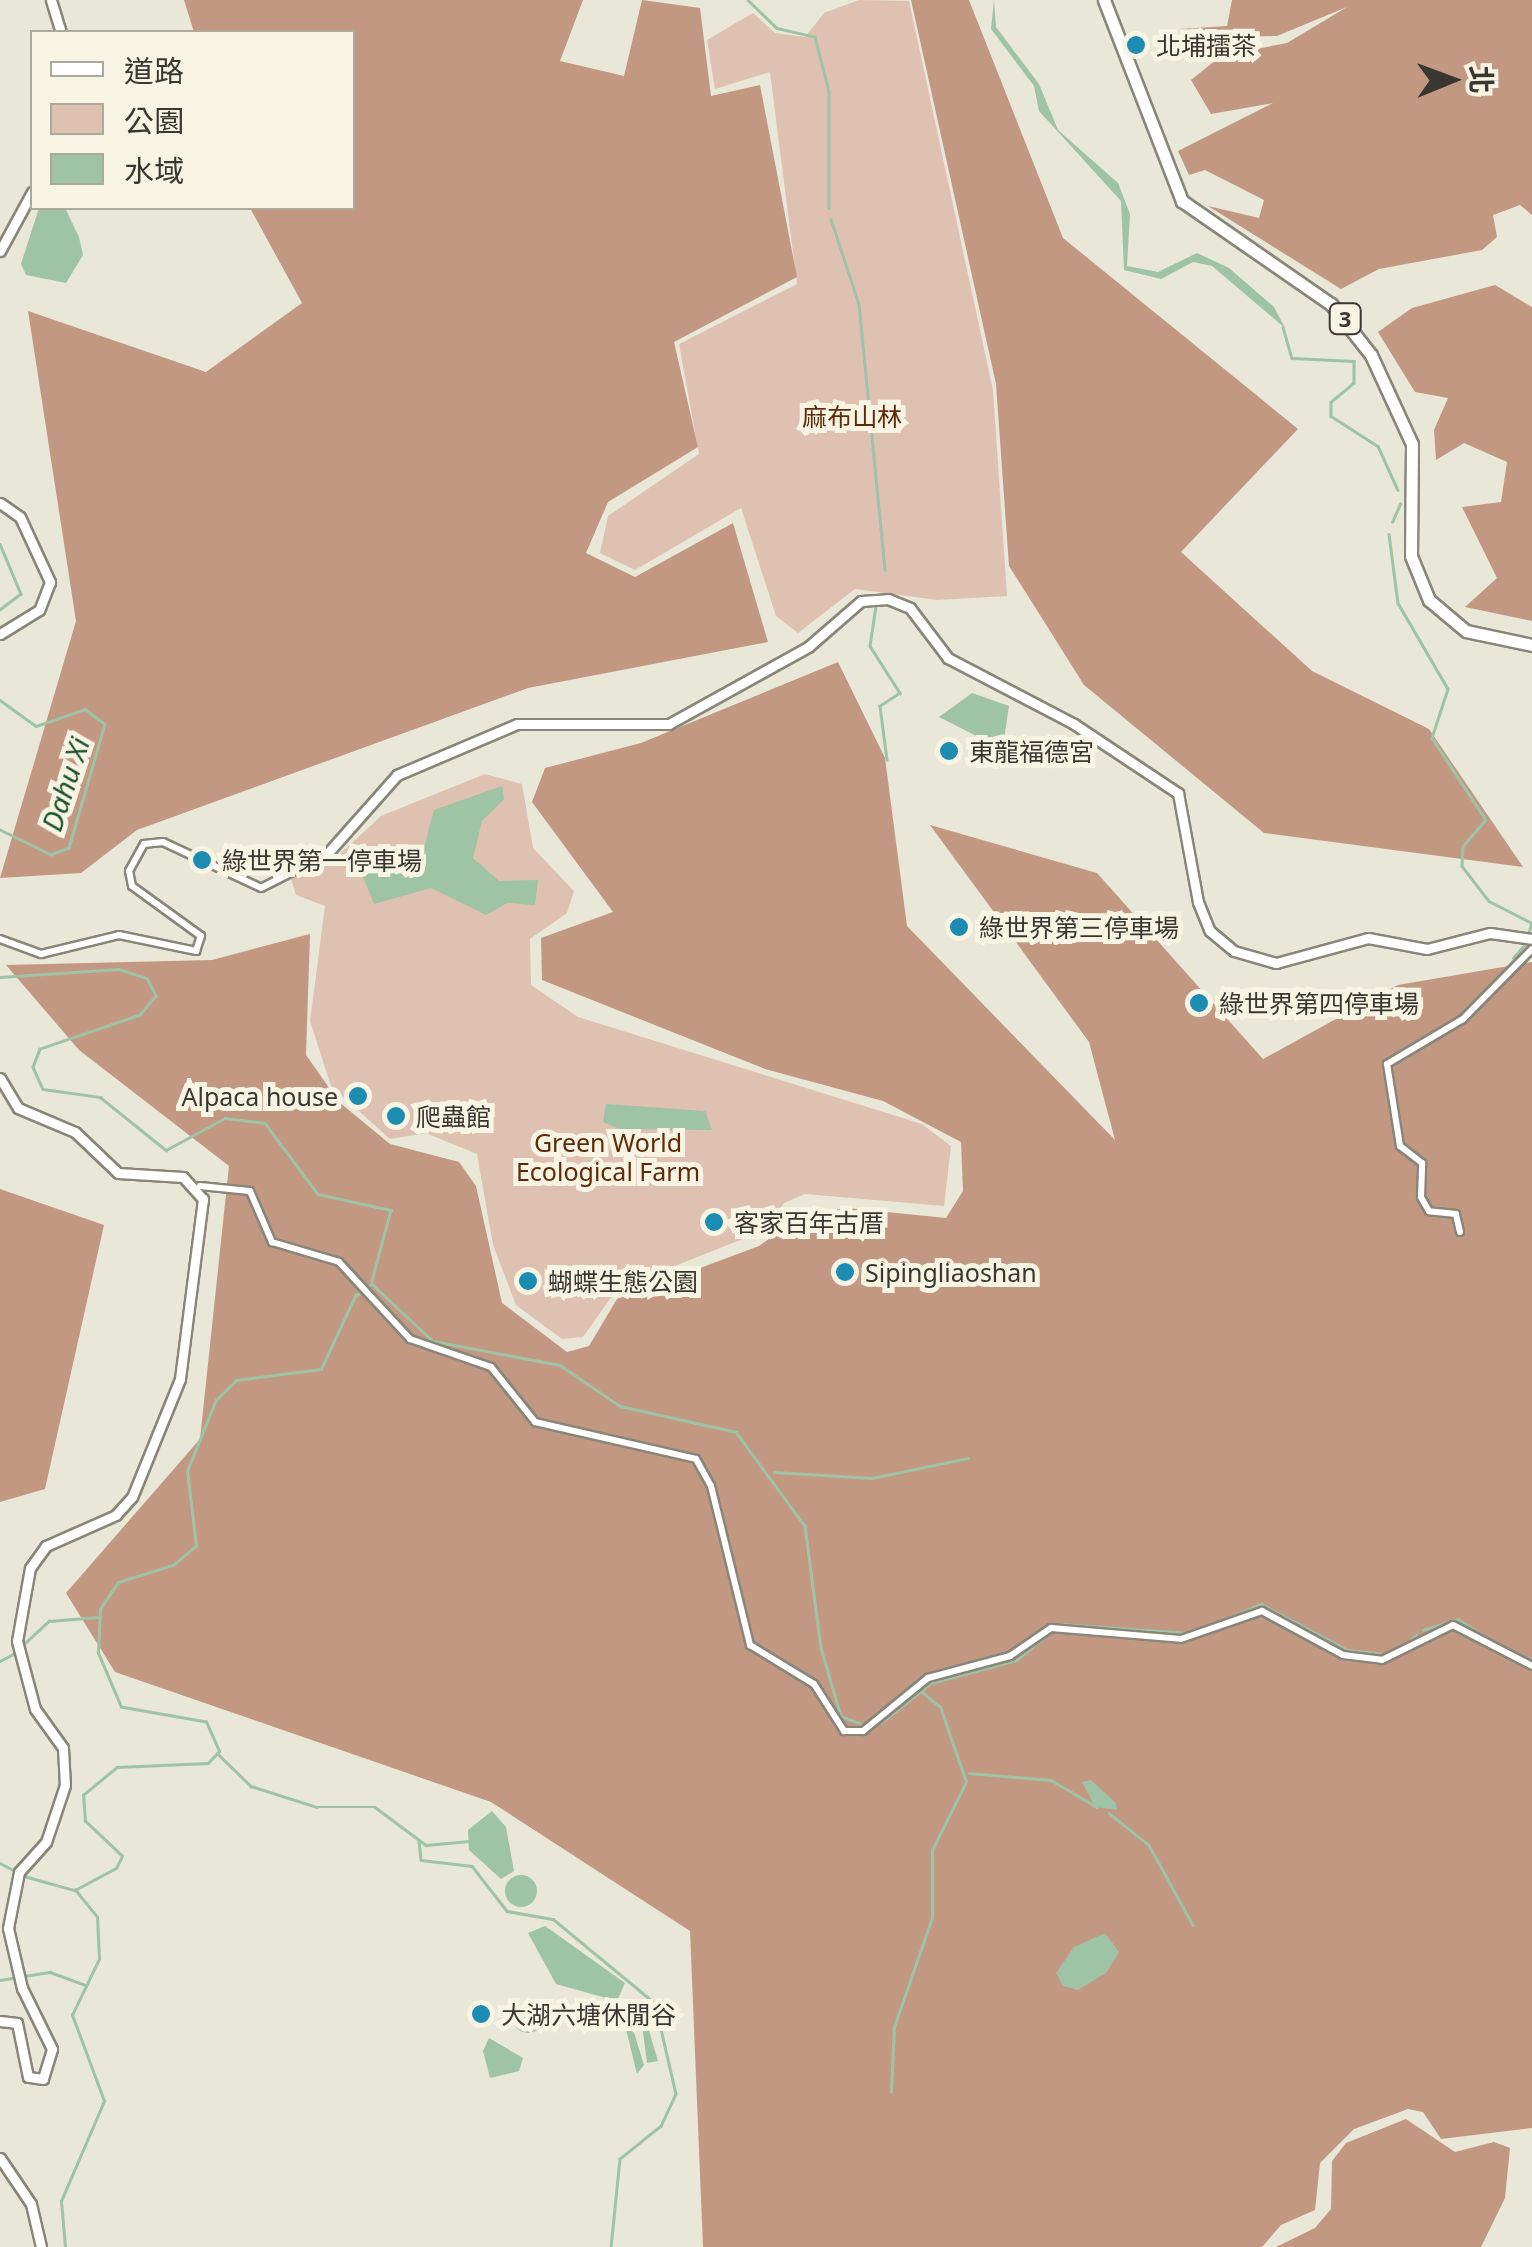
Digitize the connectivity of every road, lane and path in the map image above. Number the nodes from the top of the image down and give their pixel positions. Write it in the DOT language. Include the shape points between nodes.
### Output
graph roads {
  1 [pos="51,0"];
  2 [pos="1104,0"];
  3 [pos="60,30"];
  4 [pos="30,196"];
  5 [pos="0,251"];
  6 [pos="0,503"];
  7 [pos="0,634"];
  8 [pos="1532,644"];
  9 [pos="326,855"];
  10 [pos="0,939"];
  11 [pos="1532,939"];
  12 [pos="1532,949"];
  13 [pos="0,1078"];
  14 [pos="200,1186"];
  15 [pos="1460,1232"];
  16 [pos="1532,1666"];
  17 [pos="0,2021"];
  18 [pos="0,2158"];
  19 [pos="41,2247"];
  1 -- 3 [label="street"];
  2 -- 8 [label="main road, 3" via="1191,213 1331,304 1371,355 1412,444 1411,556 1429,600 1466,631"];
  4 -- 5 [label="street"];
  6 -- 7 [label="street" via="20,517 50,582 39,610"];
  9 -- 10 [label="street" via="262,888 162,842 144,844 129,872 132,886 201,936 196,951 119,935 48,954"];
  9 -- 11 [label="street" via="397,774 517,724 669,724 808,647 861,601 888,600 910,608 948,658 1074,724 1178,792 1198,902 1210,931 1234,951 1276,964 1368,938 1427,949 1490,933"];
  12 -- 15 [label="street" via="1463,1019 1384,1072 1400,1146 1422,1163 1422,1197 1430,1211 1456,1214"];
  13 -- 14 [label="street" via="18,1108 74,1132 118,1173 170,1174"];
  14 -- 16 [label="street" via="250,1191 272,1242 323,1254 425,1348 491,1368 534,1422 696,1459 711,1486 750,1645 814,1684 844,1731 864,1731 928,1678 1010,1656 1051,1628 1181,1640 1262,1611 1361,1660 1399,1657 1453,1625"];
  14 -- 17 [label="street" via="180,1379 132,1497 116,1515 38,1551 30,1568 18,1641 35,1709 63,1748 65,1785 11,1903 19,1976 52,2050 43,2079 28,2076 16,2022"];
  18 -- 19 [label="street" via="30,2204"];
}
